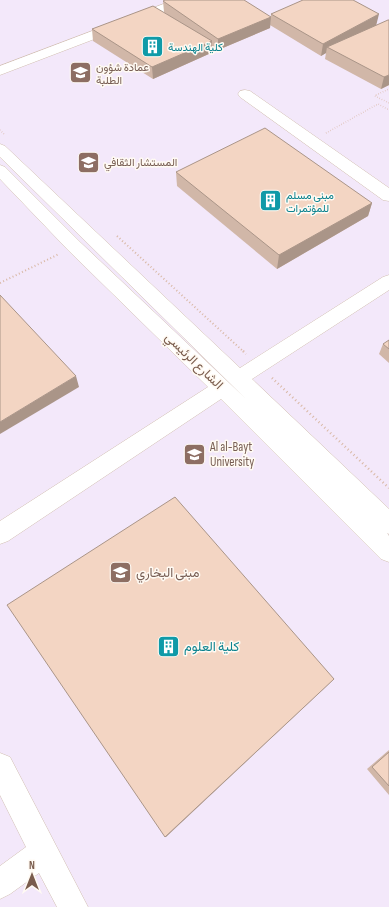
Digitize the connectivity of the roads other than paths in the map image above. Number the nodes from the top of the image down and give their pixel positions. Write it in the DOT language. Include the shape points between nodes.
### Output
graph roads {
  1 [pos="185,0"];
  2 [pos="0,71"];
  3 [pos="245,94"];
  4 [pos="0,149"];
  5 [pos="0,170"];
  6 [pos="31,190"];
  7 [pos="389,196"];
  8 [pos="389,281"];
  9 [pos="220,360"];
  10 [pos="204,370"];
  11 [pos="231,383"];
  12 [pos="249,401"];
  13 [pos="389,524"];
  14 [pos="0,534"];
  15 [pos="389,551"];
  16 [pos="0,767"];
  17 [pos="7,798"];
  18 [pos="43,852"];
  19 [pos="0,884"];
  20 [pos="73,907"];
  1 -- 2 [label="street"];
  3 -- 7 [label="street"];
  4 -- 6 [label="street, الشارع الرئيسي"];
  5 -- 6 [label="street, الشارع الرئيسي"];
  6 -- 9 [label="street, الشارع الرئيسي"];
  6 -- 10 [label="street, الشارع الرئيسي" via="74,246"];
  8 -- 11 [label="street"];
  9 -- 10 [label="street"];
  9 -- 11 [label="street, الشارع الرئيسي"];
  10 -- 11 [label="street, الشارع الرئيسي"];
  11 -- 12 [label="street, الشارع الرئيسي"];
  11 -- 14 [label="street"];
  12 -- 13 [label="street, الشارع الرئيسي"];
  12 -- 15 [label="street, الشارع الرئيسي"];
  16 -- 17 [label="street"];
  17 -- 18 [label="street"];
  18 -- 19 [label="street"];
  18 -- 20 [label="street"];
}
